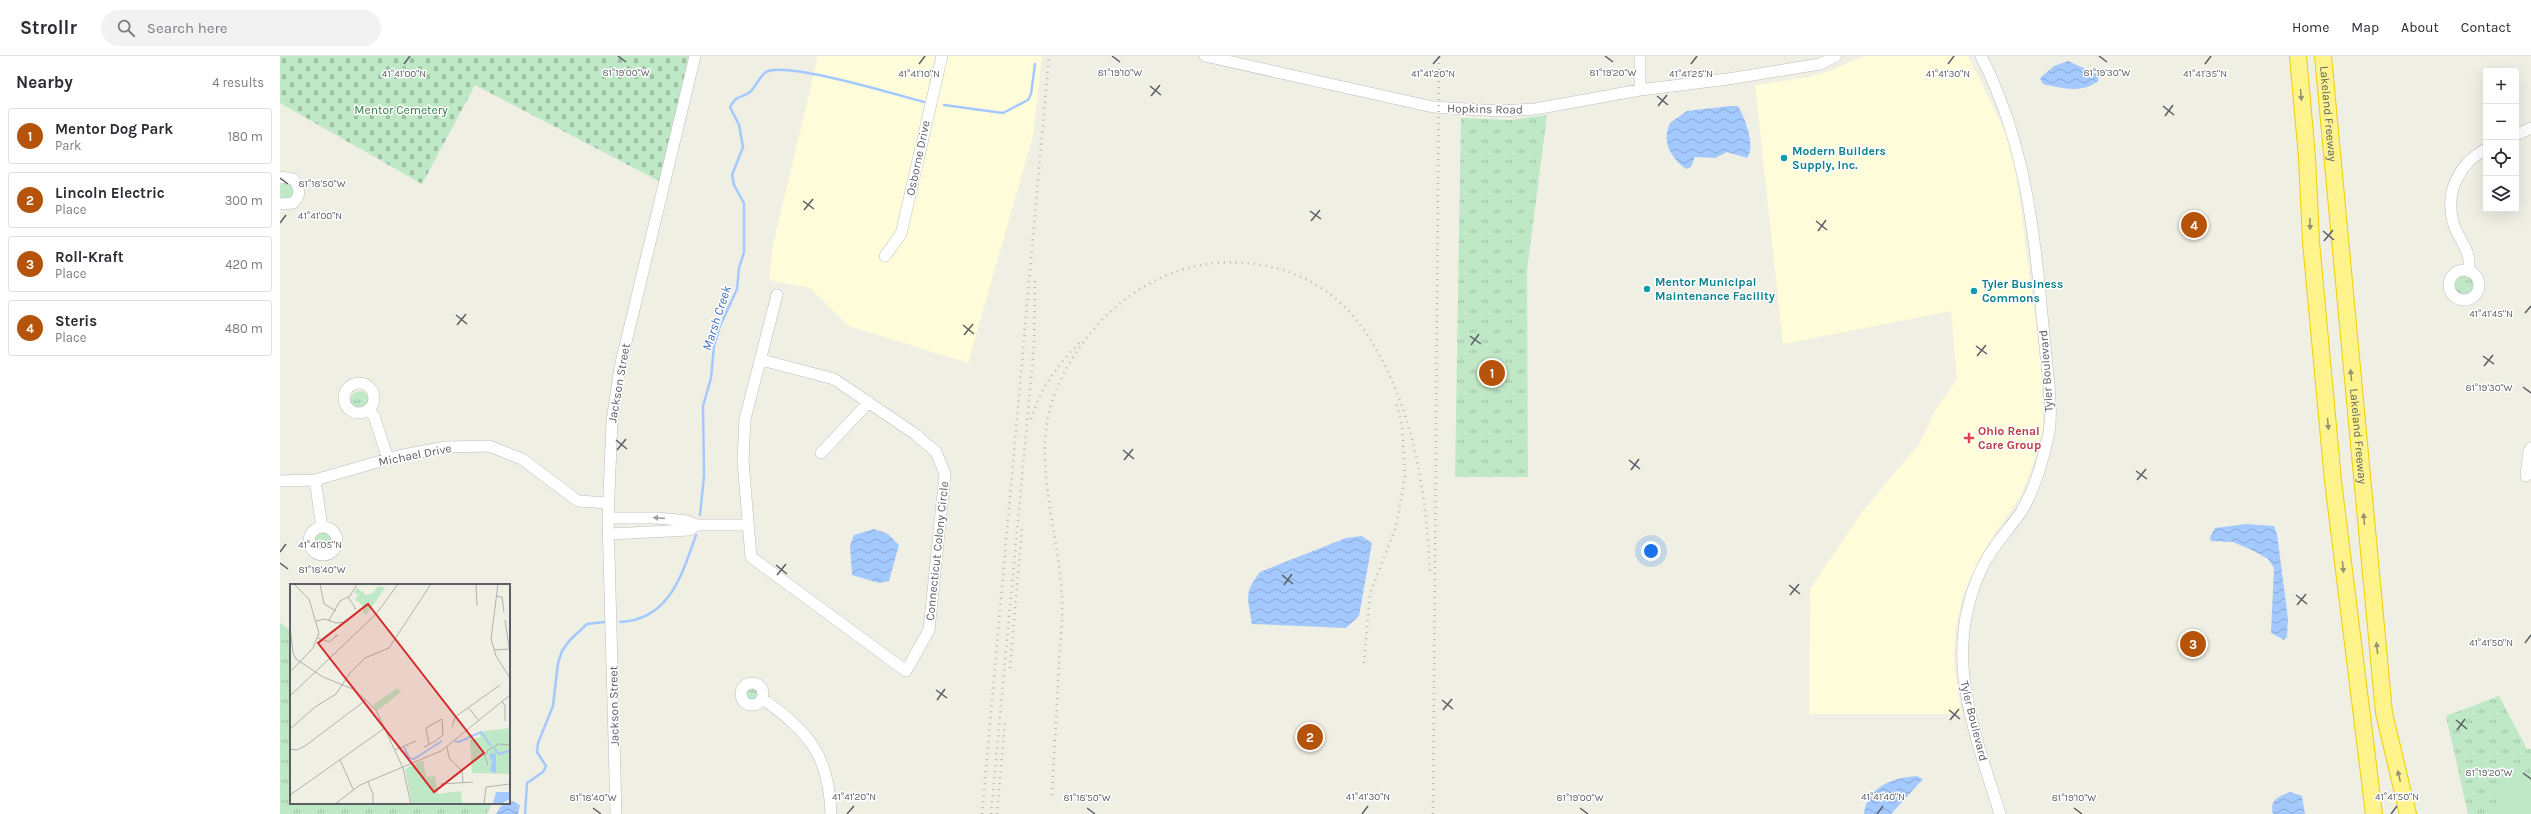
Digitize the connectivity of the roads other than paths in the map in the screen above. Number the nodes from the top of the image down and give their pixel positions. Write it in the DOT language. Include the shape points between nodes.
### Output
graph roads {
  1 [pos="695,56"];
  2 [pos="942,56"];
  3 [pos="1205,56"];
  4 [pos="1640,56"];
  5 [pos="1836,56"];
  6 [pos="1981,56"];
  7 [pos="2298,56"];
  8 [pos="2323,56"];
  9 [pos="1244,61"];
  10 [pos="1640,90"];
  11 [pos="2531,128"];
  12 [pos="2519,134"];
  13 [pos="2483,151"];
  14 [pos="280,177"];
  15 [pos="280,204"];
  16 [pos="885,256"];
  17 [pos="2469,272"];
  18 [pos="777,296"];
  19 [pos="762,360"];
  20 [pos="869,402"];
  21 [pos="369,410"];
  22 [pos="2531,448"];
  23 [pos="821,453"];
  24 [pos="388,459"];
  25 [pos="2526,476"];
  26 [pos="280,480"];
  27 [pos="316,480"];
  28 [pos="608,503"];
  29 [pos="608,518"];
  30 [pos="747,524"];
  31 [pos="697,525"];
  32 [pos="322,527"];
  33 [pos="610,534"];
  34 [pos="763,699"];
  35 [pos="616,814"];
  36 [pos="831,814"];
  37 [pos="2000,814"];
  38 [pos="2374,814"];
  39 [pos="2408,814"];
  1 -- 28 [label="street, Jackson Street" via="620,367 612,421"];
  2 -- 16 [label="street, Osborne Drive" via="901,234"];
  3 -- 9 [label="street, Hopkins Road"];
  4 -- 10 [label="street"];
  5 -- 10 [label="street, Hopkins Road" via="1820,64"];
  6 -- 37 [label="street, Tyler Boulevard" via="2017,144 2030,207 2048,386 2049,434 2039,474 2021,511 1986,560 1970,600 1963,631 1964,689"];
  7 -- 38 [label="highway, Lakeland Freeway, one-way" via="2311,242 2333,481"];
  39 -- 8 [label="highway, Lakeland Freeway, one-way" via="2384,713"];
  9 -- 10 [label="street, Hopkins Road" via="1433,107 1474,111 1535,109"];
  11 -- 12 [label="street"];
  13 -- 17 [label="street" via="2463,168 2451,195 2454,226 2468,250"];
  14 -- 15 [label="street" via="293,179 299,188 299,194 293,203"];
  18 -- 19 [label="street, Connecticut Colony Circle"];
  19 -- 20 [label="street, Connecticut Colony Circle" via="834,379"];
  19 -- 30 [label="street, Connecticut Colony Circle" via="745,420 743,461"];
  20 -- 23 [label="street"];
  20 -- 30 [label="street, Connecticut Colony Circle" via="936,452 945,474 929,630 906,672 751,557"];
  21 -- 24 [label="street" via="374,416"];
  22 -- 25 [label="street" via="2528,451"];
  24 -- 27 [label="street, Michael Drive"];
  24 -- 28 [label="street, Michael Drive" via="446,447 489,446 522,459 578,501"];
  26 -- 27 [label="street, Michael Drive"];
  27 -- 32 [label="street"];
  28 -- 29 [label="street, Jackson Street"];
  31 -- 29 [label="street, one-way" via="687,521 657,518"];
  29 -- 33 [label="street, Jackson Street"];
  30 -- 31 [label="street"];
  31 -- 33 [label="street" via="689,530"];
  33 -- 35 [label="street, Jackson Street"];
  34 -- 36 [label="street" via="798,726 814,746 826,773"];
}
